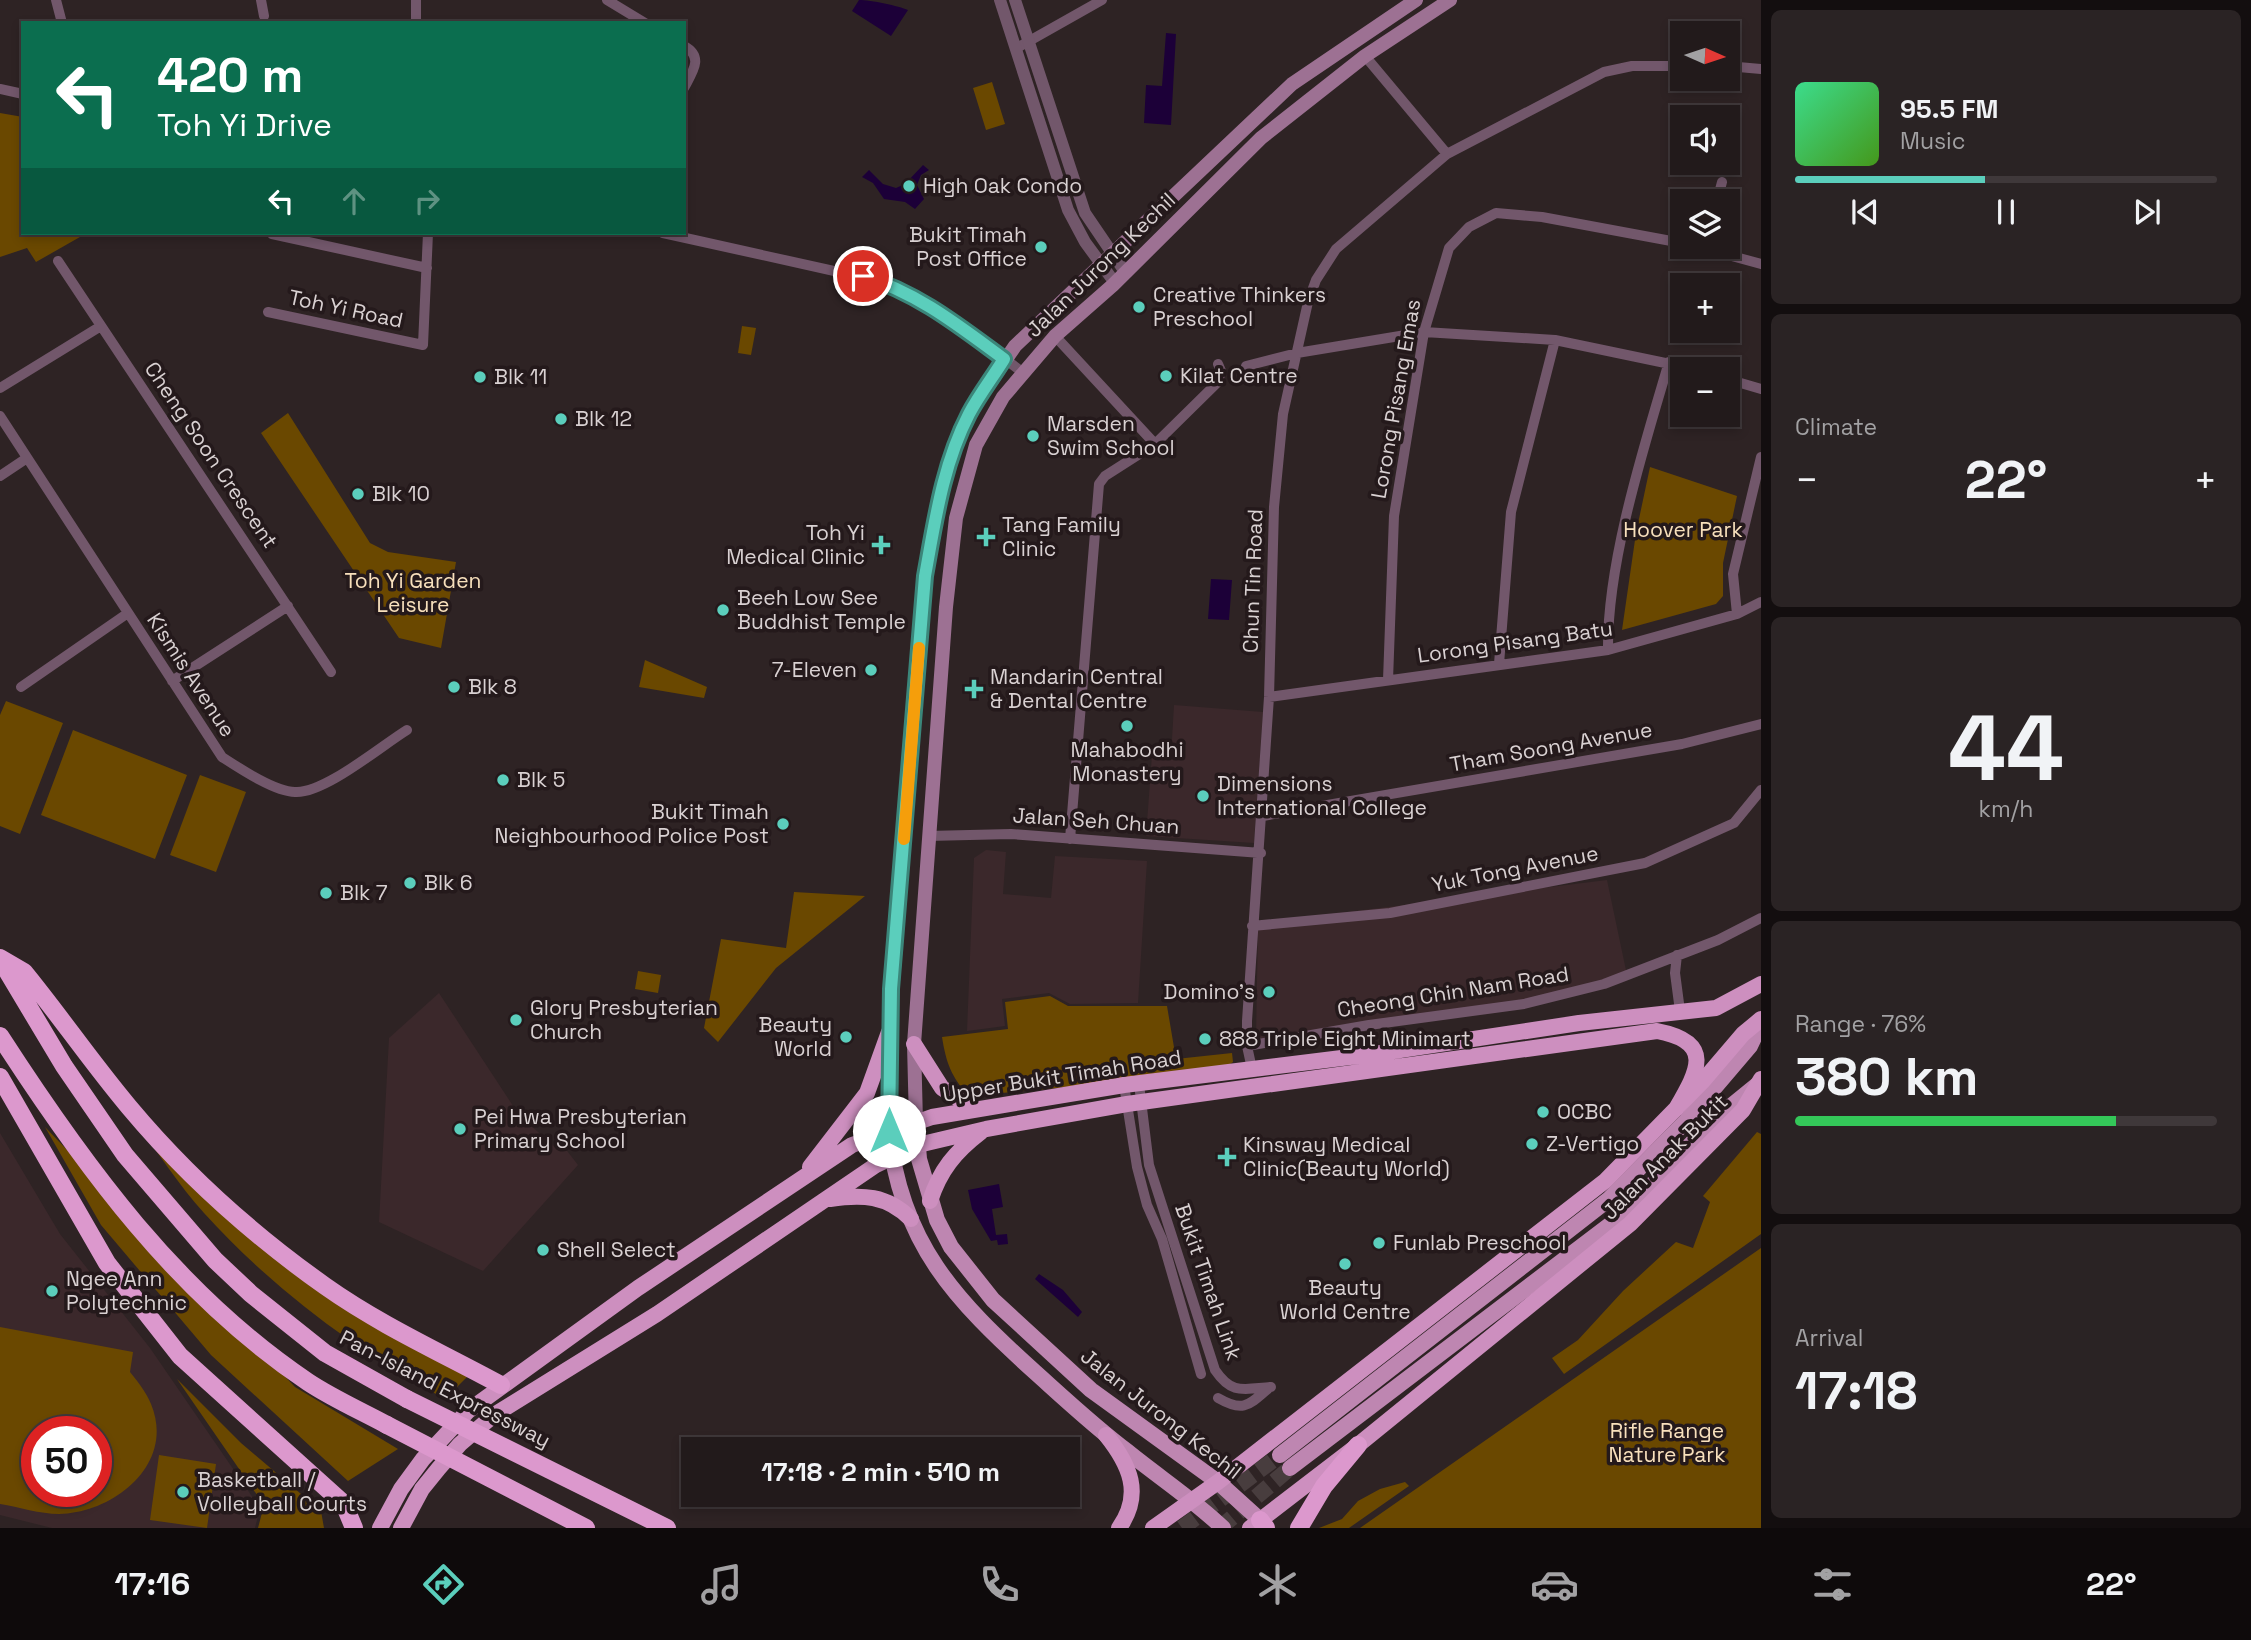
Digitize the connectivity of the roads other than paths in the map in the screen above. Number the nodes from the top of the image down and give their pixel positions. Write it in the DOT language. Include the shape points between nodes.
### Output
graph roads {
  1 [pos="56,0"];
  2 [pos="261,0"];
  3 [pos="416,0"];
  4 [pos="607,0"];
  5 [pos="1000,0"];
  6 [pos="1015,0"];
  7 [pos="1102,0"];
  8 [pos="1416,0"];
  9 [pos="1450,0"];
  10 [pos="264,16"];
  11 [pos="61,21"];
  12 [pos="416,21"];
  13 [pos="642,21"];
  14 [pos="1030,43"];
  15 [pos="686,47"];
  16 [pos="1017,48"];
  17 [pos="1365,56"];
  18 [pos="1670,66"];
  19 [pos="1740,67"];
  20 [pos="1761,69"];
  21 [pos="686,84"];
  22 [pos="0,89"];
  23 [pos="21,94"];
  24 [pos="1447,154"];
  25 [pos="1722,182"];
  26 [pos="1720,189"];
  27 [pos="277,235"];
  28 [pos="428,235"];
  29 [pos="672,235"];
  30 [pos="1670,241"];
  31 [pos="1740,258"];
  32 [pos="1107,260"];
  33 [pos="58,261"];
  34 [pos="1761,264"];
  35 [pos="427,268"];
  36 [pos="1120,278"];
  37 [pos="268,312"];
  38 [pos="101,326"];
  39 [pos="1424,332"];
  40 [pos="1055,336"];
  41 [pos="1555,340"];
  42 [pos="1297,354"];
  43 [pos="1004,359"];
  44 [pos="1669,362"];
  45 [pos="1218,364"];
  46 [pos="1246,366"];
  47 [pos="1022,372"];
  48 [pos="1740,383"];
  49 [pos="0,388"];
  50 [pos="1761,389"];
  51 [pos="0,416"];
  52 [pos="1155,444"];
  53 [pos="1761,457"];
  54 [pos="27,458"];
  55 [pos="0,476"];
  56 [pos="1761,602"];
  57 [pos="288,607"];
  58 [pos="128,613"];
  59 [pos="1737,614"];
  60 [pos="1608,650"];
  61 [pos="1499,664"];
  62 [pos="331,672"];
  63 [pos="1388,680"];
  64 [pos="172,681"];
  65 [pos="21,687"];
  66 [pos="1269,697"];
  67 [pos="1761,724"];
  68 [pos="407,730"];
  69 [pos="1761,790"];
  70 [pos="1263,816"];
  71 [pos="928,836"];
  72 [pos="1070,839"];
  73 [pos="1261,853"];
  74 [pos="1761,918"];
  75 [pos="1252,926"];
  76 [pos="1677,955"];
  77 [pos="0,959"];
  78 [pos="1661,962"];
  79 [pos="1676,978"];
  80 [pos="1761,984"];
  81 [pos="1680,1011"];
  82 [pos="1761,1021"];
  83 [pos="889,1032"];
  84 [pos="0,1036"];
  85 [pos="914,1044"];
  86 [pos="1247,1046"];
  87 [pos="1252,1069"];
  88 [pos="0,1077"];
  89 [pos="1760,1081"];
  90 [pos="1132,1084"];
  91 [pos="1134,1103"];
  92 [pos="974,1109"];
  93 [pos="1676,1109"];
  94 [pos="916,1123"];
  95 [pos="986,1129"];
  96 [pos="889,1131"];
  97 [pos="918,1145"];
  98 [pos="891,1156"];
  99 [pos="803,1177"];
  100 [pos="830,1199"];
  101 [pos="930,1201"];
  102 [pos="911,1219"];
  103 [pos="1201,1374"];
  104 [pos="501,1385"];
  105 [pos="1218,1398"];
  106 [pos="1106,1435"];
  107 [pos="1358,1445"];
  108 [pos="1280,1455"];
  109 [pos="1290,1468"];
  110 [pos="1218,1482"];
  111 [pos="1193,1499"];
  112 [pos="1259,1525"];
  113 [pos="354,1528"];
  114 [pos="380,1528"];
  115 [pos="401,1528"];
  116 [pos="586,1528"];
  117 [pos="667,1528"];
  118 [pos="1119,1528"];
  119 [pos="1153,1528"];
  120 [pos="1223,1528"];
  121 [pos="1299,1528"];
  1 -- 11 [label="street"];
  2 -- 10 [label="street"];
  3 -- 12 [label="street"];
  4 -- 13 [label="street"];
  5 -- 16 [label="street"];
  6 -- 14 [label="street"];
  7 -- 14 [label="street"];
  8 -- 32 [label="main road, Jalan Jurong Kechil" via="1292,84"];
  9 -- 17 [label="main road, Jalan Jurong Kechil"];
  14 -- 16 [label="street"];
  14 -- 32 [label="street" via="1085,213"];
  15 -- 21 [label="street" via="696,58"];
  16 -- 32 [label="street" via="1068,210 1085,242"];
  17 -- 24 [label="street"];
  17 -- 36 [label="main road, Jalan Jurong Kechil" via="1261,138"];
  18 -- 24 [label="street, Chun Tin Road" via="1604,72"];
  19 -- 20 [label="street"];
  22 -- 23 [label="street"];
  24 -- 42 [label="street, Chun Tin Road" via="1324,264 1307,302"];
  25 -- 26 [label="street"];
  27 -- 35 [label="street"];
  28 -- 35 [label="street, Toh Yi Road"];
  29 -- 43 [label="street" via="879,281 940,312"];
  30 -- 39 [label="street, Lorong Pisang Emas" via="1542,217 1496,214 1469,227 1449,248"];
  31 -- 34 [label="street"];
  32 -- 36 [label="street"];
  32 -- 43 [label="main road, Jalan Jurong Kechil"];
  33 -- 38 [label="street, Cheng Soon Crescent"];
  35 -- 37 [label="street, Toh Yi Road" via="422,345"];
  36 -- 40 [label="main road, Jalan Jurong Kechil"];
  38 -- 49 [label="street"];
  38 -- 57 [label="street, Cheng Soon Crescent"];
  39 -- 41 [label="street"];
  39 -- 42 [label="street"];
  39 -- 63 [label="street, Lorong Pisang Emas" via="1394,516"];
  40 -- 47 [label="main road, Jalan Jurong Kechil"];
  40 -- 52 [label="street"];
  41 -- 44 [label="street"];
  41 -- 61 [label="street" via="1511,512"];
  42 -- 46 [label="street"];
  42 -- 66 [label="street, Chun Tin Road" via="1283,414 1274,507"];
  43 -- 47 [label="street"];
  43 -- 83 [label="main road, Jalan Jurong Kechil" via="970,412 953,450 925,576"];
  44 -- 60 [label="street" via="1615,576"];
  45 -- 52 [label="street" via="1222,371 1218,382"];
  47 -- 71 [label="main road, Jalan Jurong Kechil" via="976,445 956,518"];
  48 -- 50 [label="street"];
  51 -- 54 [label="street, Kismis Avenue"];
  52 -- 72 [label="street" via="1099,484"];
  53 -- 59 [label="street" via="1733,574"];
  54 -- 55 [label="street"];
  54 -- 58 [label="street, Kismis Avenue"];
  56 -- 59 [label="street, Lorong Pisang Batu"];
  57 -- 62 [label="street, Cheng Soon Crescent"];
  57 -- 64 [label="street"];
  58 -- 64 [label="street, Kismis Avenue"];
  58 -- 65 [label="street, Kismis Avenue"];
  59 -- 60 [label="street, Lorong Pisang Batu"];
  60 -- 61 [label="street, Lorong Pisang Batu"];
  61 -- 63 [label="street, Lorong Pisang Batu"];
  63 -- 66 [label="street, Lorong Pisang Batu"];
  64 -- 68 [label="street, Kismis Avenue" via="222,757 292,793 320,786"];
  66 -- 70 [label="street, Chun Tin Road"];
  67 -- 70 [label="street, Tham Soong Avenue" via="1682,744"];
  69 -- 75 [label="street, Yuk Tong Avenue" via="1734,823 1645,863 1390,913"];
  70 -- 73 [label="street, Chun Tin Road"];
  71 -- 72 [label="street, Jalan Seh Chuan" via="1011,834"];
  71 -- 85 [label="main road, Jalan Jurong Kechil"];
  72 -- 73 [label="street, Jalan Seh Chuan"];
  73 -- 75 [label="street, Chun Tin Road"];
  74 -- 76 [label="street, Cheong Chin Nam Road"];
  75 -- 86 [label="street, Chun Tin Road"];
  76 -- 78 [label="street, Cheong Chin Nam Road"];
  76 -- 79 [label="street"];
  77 -- 104 [label="highway" via="24,972 130,1108 198,1180 264,1238 337,1293"];
  77 -- 117 [label="highway, Pan-Island Expressway, bridge" via="64,1066 125,1155 215,1260 251,1294 325,1353 407,1399"];
  78 -- 79 [label="street"];
  78 -- 86 [label="street, Cheong Chin Nam Road" via="1604,984 1524,1004"];
  79 -- 81 [label="street"];
  80 -- 81 [label="highway, Upper Bukit Timah Road" via="1716,1007"];
  81 -- 87 [label="highway, Upper Bukit Timah Road"];
  82 -- 93 [label="highway, Jalan Anak Bukit" via="1743,1034"];
  82 -- 108 [label="main road, Jalan Anak Bukit" via="1750,1046 1696,1110 1609,1199"];
  83 -- 96 [label="main road, Jalan Jurong Kechil"];
  83 -- 99 [label="highway" via="867,1093"];
  84 -- 116 [label="highway, bridge" via="101,1185 162,1255 269,1353 310,1383"];
  85 -- 92 [label="highway" via="942,1088"];
  85 -- 94 [label="main road, Jalan Jurong Kechil"];
  86 -- 87 [label="street, Chun Tin Road"];
  87 -- 90 [label="highway, Upper Bukit Timah Road"];
  88 -- 113 [label="highway" via="107,1263 180,1356 344,1504"];
  89 -- 107 [label="highway, Jalan Anak Bukit" via="1742,1110 1630,1224"];
  89 -- 109 [label="main road, Jalan Anak Bukit" via="1714,1120 1624,1214"];
  90 -- 91 [label="street, Bukit Timah Link"];
  90 -- 92 [label="highway, Upper Bukit Timah Road"];
  91 -- 93 [label="highway, Upper Bukit Timah Road" via="1657,1031 1680,1036 1697,1059 1695,1076"];
  91 -- 95 [label="highway, Upper Bukit Timah Road"];
  91 -- 103 [label="street, Bukit Timah Link" via="1147,1205 1162,1239"];
  91 -- 105 [label="street, Bukit Timah Link" via="1149,1166 1215,1370 1237,1390 1271,1387 1249,1405 1235,1407"];
  92 -- 94 [label="highway, Upper Bukit Timah Road"];
  93 -- 110 [label="highway, Jalan Anak Bukit" via="1605,1181"];
  94 -- 96 [label="highway, Upper Bukit Timah Road"];
  94 -- 97 [label="main road, Jalan Jurong Kechil"];
  95 -- 97 [label="highway, Upper Bukit Timah Road"];
  95 -- 101 [label="highway" via="948,1161"];
  96 -- 98 [label="main road, Jalan Jurong Kechil"];
  96 -- 99 [label="highway, Upper Bukit Timah Road" via="852,1145"];
  97 -- 98 [label="highway, Upper Bukit Timah Road"];
  97 -- 101 [label="main road, Jalan Jurong Kechil"];
  98 -- 100 [label="highway, Upper Bukit Timah Road"];
  98 -- 102 [label="main road, Jalan Jurong Kechil"];
  99 -- 104 [label="highway, Upper Bukit Timah Road"];
  100 -- 102 [label="highway" via="881,1198"];
  100 -- 115 [label="highway, Upper Bukit Timah Road" via="494,1415 439,1468"];
  101 -- 110 [label="main road, Jalan Jurong Kechil" via="951,1247 993,1300 1090,1390"];
  102 -- 106 [label="main road, Jalan Jurong Kechil" via="928,1258 984,1327"];
  104 -- 114 [label="highway, Upper Bukit Timah Road" via="468,1410 423,1459"];
  106 -- 111 [label="main road, Jalan Jurong Kechil"];
  106 -- 118 [label="highway" via="1126,1463 1132,1482 1130,1509"];
  107 -- 112 [label="highway, Jalan Anak Bukit"];
  107 -- 121 [label="highway" via="1324,1486"];
  110 -- 111 [label="highway, Jalan Anak Bukit"];
  110 -- 112 [label="main road, Jalan Jurong Kechil"];
  111 -- 119 [label="highway, Jalan Anak Bukit"];
  111 -- 120 [label="main road, Jalan Jurong Kechil"];
}
